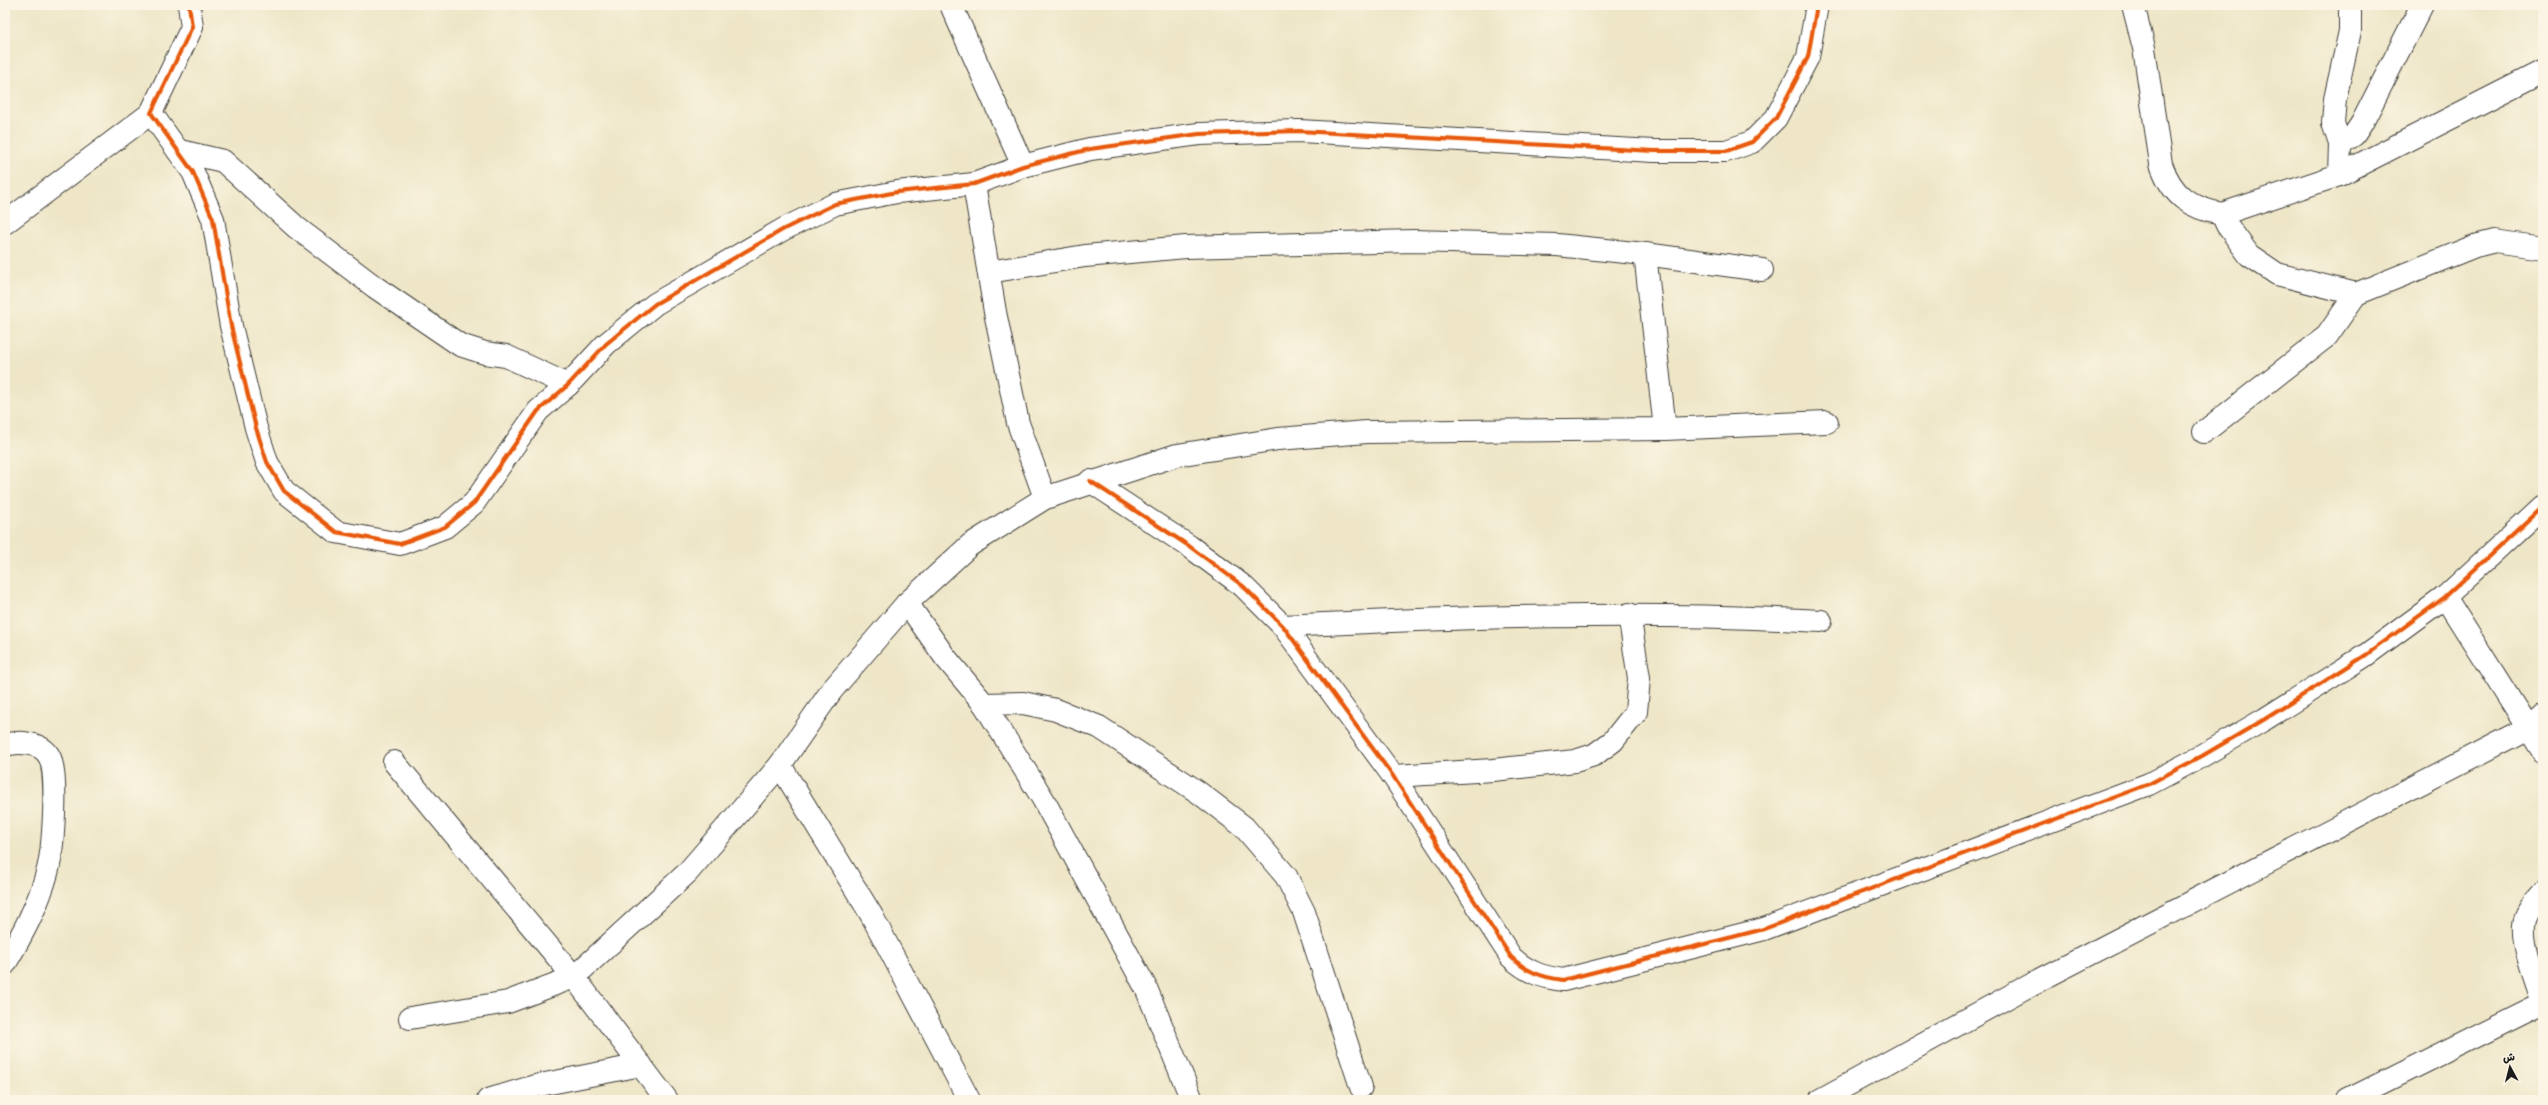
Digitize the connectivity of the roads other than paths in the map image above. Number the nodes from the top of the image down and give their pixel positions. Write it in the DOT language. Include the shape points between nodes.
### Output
graph roads {
  1 [pos="189,5"];
  2 [pos="952,5"];
  3 [pos="1817,5"];
  4 [pos="2133,5"];
  5 [pos="2350,5"];
  6 [pos="2422,5"];
  7 [pos="2543,72"];
  8 [pos="151,113"];
  9 [pos="2340,144"];
  10 [pos="180,151"];
  11 [pos="1024,166"];
  12 [pos="2339,175"];
  13 [pos="974,184"];
  14 [pos="2222,214"];
  15 [pos="5,223"];
  16 [pos="2543,248"];
  17 [pos="1645,254"];
  18 [pos="1762,270"];
  19 [pos="989,272"];
  20 [pos="2356,294"];
  21 [pos="568,385"];
  22 [pos="1827,422"];
  23 [pos="1665,429"];
  24 [pos="2204,432"];
  25 [pos="1090,481"];
  26 [pos="1045,498"];
  27 [pos="2543,506"];
  28 [pos="2445,598"];
  29 [pos="907,603"];
  30 [pos="1629,614"];
  31 [pos="1821,621"];
  32 [pos="1283,626"];
  33 [pos="984,704"];
  34 [pos="2536,721"];
  35 [pos="5,745"];
  36 [pos="2543,752"];
  37 [pos="394,762"];
  38 [pos="780,765"];
  39 [pos="1393,776"];
  40 [pos="2543,894"];
  41 [pos="5,964"];
  42 [pos="574,977"];
  43 [pos="2543,1003"];
  44 [pos="410,1018"];
  45 [pos="641,1065"];
  46 [pos="1361,1087"];
  47 [pos="488,1100"];
  48 [pos="667,1100"];
  49 [pos="969,1100"];
  50 [pos="1192,1100"];
  51 [pos="1820,1100"];
  52 [pos="2348,1100"];
  1 -- 8 [label="street" via="192,27"];
  2 -- 11 [label="street"];
  3 -- 11 [label="street" via="1808,57 1776,118 1752,142 1726,151 1654,150 1299,131 1199,134 1090,149"];
  4 -- 14 [label="street" via="2144,48 2161,164 2166,180 2176,193 2200,210"];
  5 -- 9 [label="street" via="2350,31 2335,98 2333,123"];
  6 -- 9 [label="street" via="2362,123 2354,135"];
  7 -- 12 [label="street"];
  8 -- 10 [label="street"];
  8 -- 15 [label="street"];
  9 -- 12 [label="street"];
  10 -- 21 [label="street" via="223,161 298,228 375,287 460,345 506,356"];
  10 -- 21 [label="street" via="194,172 214,219 231,326 267,462 284,491 336,532 400,544 445,527 474,503 538,411"];
  11 -- 13 [label="street"];
  12 -- 14 [label="street"];
  13 -- 19 [label="street"];
  13 -- 21 [label="street" via="897,192 835,204 784,229 655,304 606,344"];
  14 -- 20 [label="street" via="2249,255 2277,274"];
  16 -- 20 [label="street" via="2495,241 2475,246"];
  17 -- 18 [label="street"];
  17 -- 19 [label="street" via="1557,245 1413,241 1298,243 1186,247 1085,256"];
  17 -- 23 [label="street"];
  19 -- 26 [label="street" via="1018,422"];
  20 -- 24 [label="street" via="2327,336"];
  22 -- 23 [label="street"];
  23 -- 25 [label="street" via="1367,432 1278,438 1177,455"];
  25 -- 26 [label="street"];
  25 -- 32 [label="street" via="1189,546 1243,586"];
  26 -- 29 [label="street" via="970,545"];
  27 -- 28 [label="street"];
  28 -- 34 [label="street"];
  28 -- 39 [label="street" via="2366,655 2265,720 2149,784 1764,929 1563,980 1542,977 1523,968 1512,956"];
  29 -- 33 [label="street" via="945,657"];
  29 -- 38 [label="street" via="832,690"];
  30 -- 31 [label="street" via="1720,615"];
  30 -- 32 [label="street" via="1525,615"];
  30 -- 39 [label="street" via="1639,678 1636,712 1613,740 1594,755 1575,761 1500,769"];
  32 -- 39 [label="street"];
  33 -- 46 [label="street" via="1030,704 1056,710 1099,727 1198,792 1244,827 1286,876 1304,912"];
  33 -- 50 [label="street" via="1043,799 1146,988"];
  34 -- 36 [label="street"];
  34 -- 51 [label="street" via="2030,985"];
  35 -- 41 [label="street" via="27,743 42,748 49,756 53,776 54,810 47,872 35,908"];
  37 -- 42 [label="street"];
  38 -- 42 [label="street" via="687,874"];
  38 -- 49 [label="street" via="872,916"];
  40 -- 43 [label="street" via="2530,910 2524,924 2533,972"];
  42 -- 44 [label="street" via="508,1002"];
  42 -- 45 [label="street"];
  43 -- 52 [label="street"];
  45 -- 47 [label="street" via="535,1086"];
  45 -- 48 [label="street"];
}
